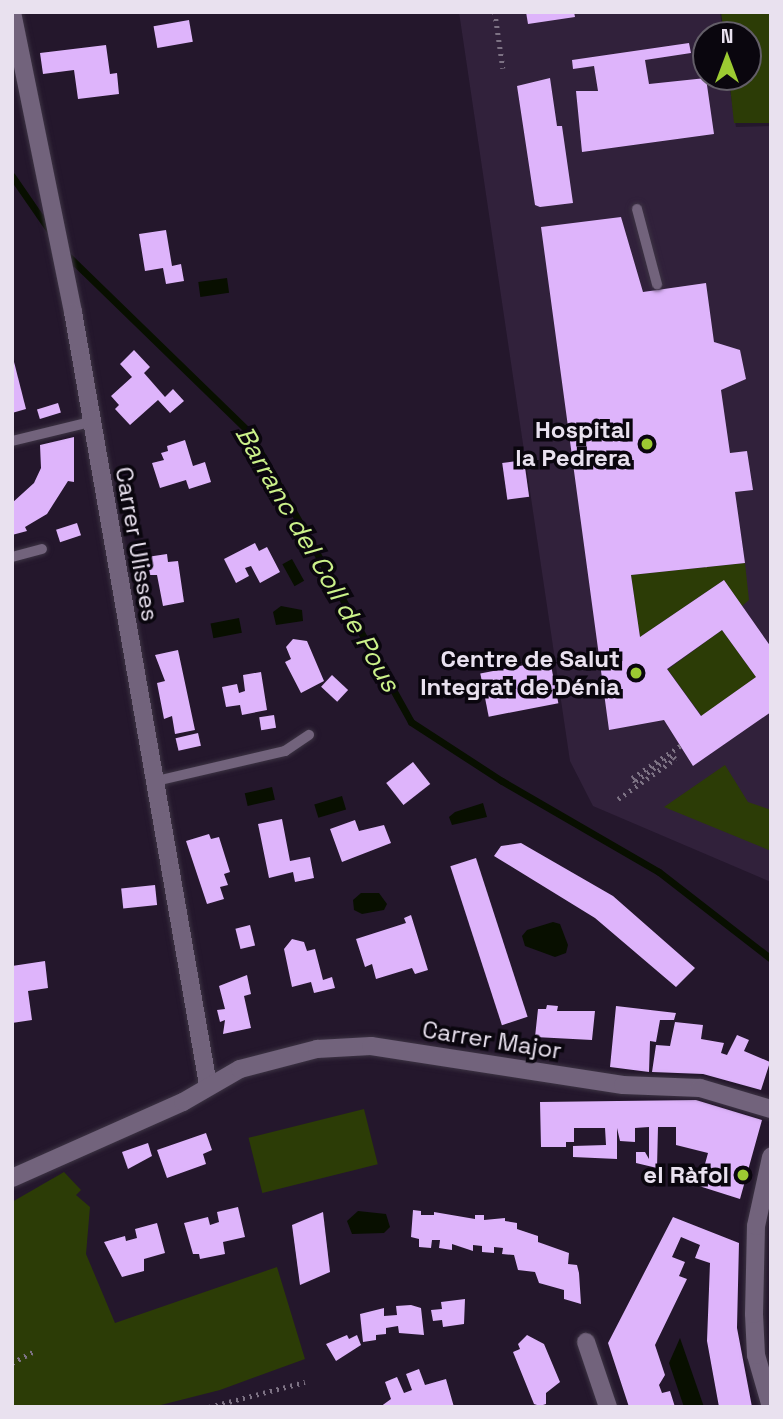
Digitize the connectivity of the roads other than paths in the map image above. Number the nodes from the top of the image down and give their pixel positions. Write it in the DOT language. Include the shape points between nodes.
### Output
graph roads {
  1 [pos="12,12"];
  2 [pos="637,209"];
  3 [pos="657,284"];
  4 [pos="90,422"];
  5 [pos="12,441"];
  6 [pos="42,549"];
  7 [pos="12,557"];
  8 [pos="309,736"];
  9 [pos="152,782"];
  10 [pos="208,1085"];
  11 [pos="771,1109"];
  12 [pos="771,1157"];
  13 [pos="12,1178"];
  14 [pos="765,1212"];
  15 [pos="586,1342"];
  16 [pos="764,1363"];
  17 [pos="608,1407"];
  18 [pos="771,1407"];
  1 -- 4 [label="street, Carrer Ulisses" via="73,313"];
  2 -- 3 [label="lane"];
  4 -- 5 [label="lane"];
  4 -- 9 [label="street, Carrer Ulisses"];
  6 -- 7 [label="lane"];
  8 -- 9 [label="lane" via="285,751"];
  9 -- 10 [label="street, Carrer Ulisses"];
  10 -- 11 [label="street, Carrer Major" via="247,1067 291,1055 371,1046 623,1085 700,1088"];
  10 -- 13 [label="street, Carrer Major" via="183,1102"];
  12 -- 14 [label="street"];
  14 -- 16 [label="street" via="754,1314"];
  15 -- 17 [label="street"];
  16 -- 18 [label="street"];
}
